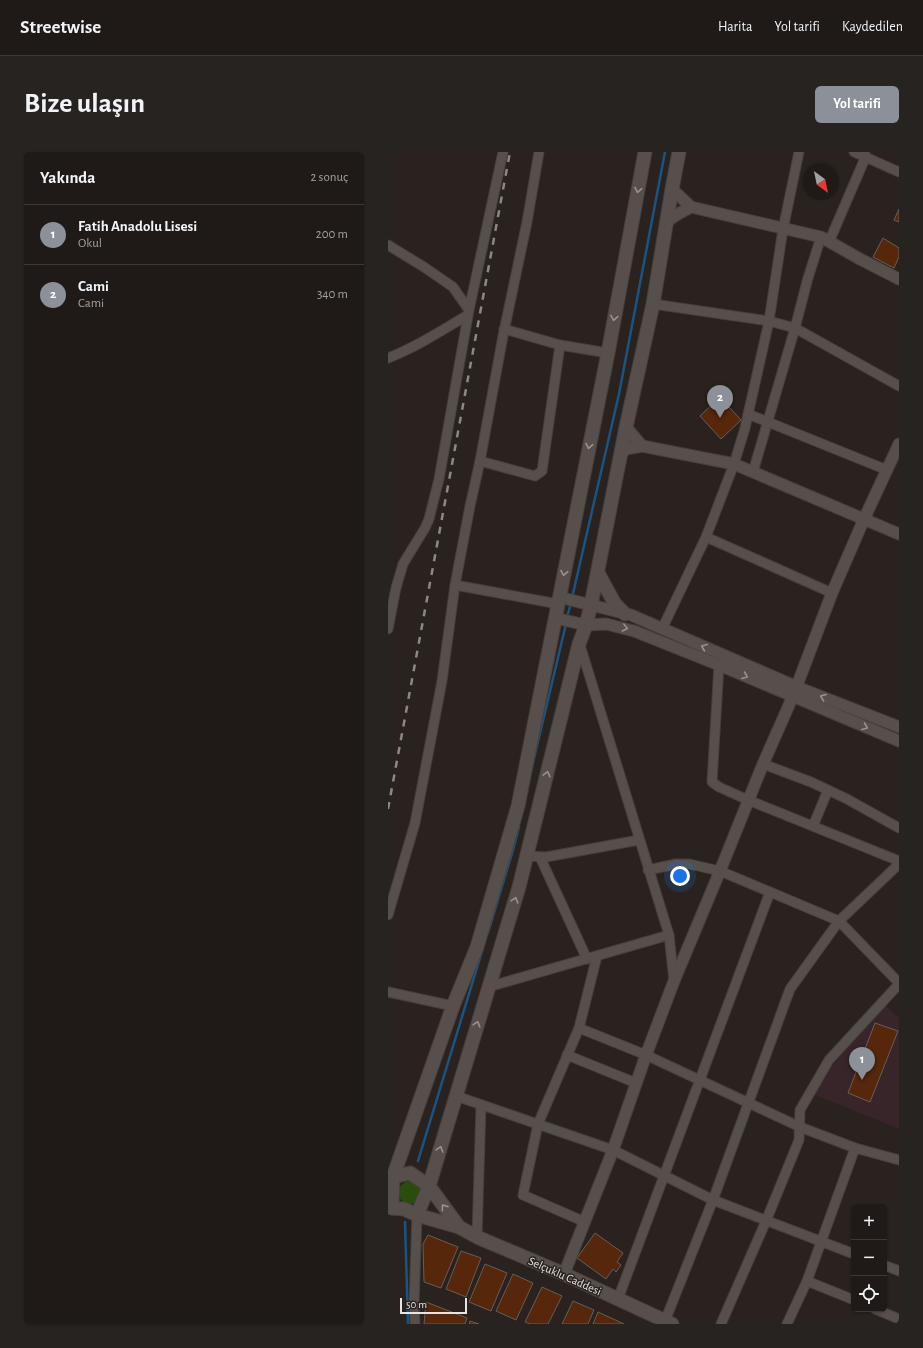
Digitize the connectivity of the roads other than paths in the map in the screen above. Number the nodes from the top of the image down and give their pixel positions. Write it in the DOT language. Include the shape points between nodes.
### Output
graph roads {
  1 [pos="503,152"];
  2 [pos="539,152"];
  3 [pos="645,152"];
  4 [pos="679,152"];
  5 [pos="799,152"];
  6 [pos="854,152"];
  7 [pos="866,156"];
  8 [pos="899,172"];
  9 [pos="672,189"];
  10 [pos="691,208"];
  11 [pos="666,222"];
  12 [pos="783,229"];
  13 [pos="825,239"];
  14 [pos="388,245"];
  15 [pos="899,279"];
  16 [pos="653,304"];
  17 [pos="469,313"];
  18 [pos="769,321"];
  19 [pos="795,328"];
  20 [pos="504,330"];
  21 [pos="560,345"];
  22 [pos="608,353"];
  23 [pos="388,358"];
  24 [pos="899,386"];
  25 [pos="748,414"];
  26 [pos="768,422"];
  27 [pos="626,427"];
  28 [pos="899,444"];
  29 [pos="642,446"];
  30 [pos="620,454"];
  31 [pos="480,461"];
  32 [pos="734,464"];
  33 [pos="887,470"];
  34 [pos="753,472"];
  35 [pos="864,519"];
  36 [pos="899,534"];
  37 [pos="706,537"];
  38 [pos="598,573"];
  39 [pos="455,584"];
  40 [pos="832,593"];
  41 [pos="561,600"];
  42 [pos="588,604"];
  43 [pos="625,614"];
  44 [pos="558,619"];
  45 [pos="583,624"];
  46 [pos="388,629"];
  47 [pos="662,629"];
  48 [pos="579,644"];
  49 [pos="719,665"];
  50 [pos="795,692"];
  51 [pos="898,723"];
  52 [pos="899,741"];
  53 [pos="763,764"];
  54 [pos="828,790"];
  55 [pos="748,800"];
  56 [pos="812,826"];
  57 [pos="899,828"];
  58 [pos="638,840"];
  59 [pos="527,856"];
  60 [pos="540,857"];
  61 [pos="899,861"];
  62 [pos="899,864"];
  63 [pos="648,870"];
  64 [pos="720,871"];
  65 [pos="770,892"];
  66 [pos="388,915"];
  67 [pos="839,921"];
  68 [pos="669,935"];
  69 [pos="597,956"];
  70 [pos="587,959"];
  71 [pos="674,981"];
  72 [pos="899,984"];
  73 [pos="488,988"];
  74 [pos="388,992"];
  75 [pos="453,1006"];
  76 [pos="579,1028"];
  77 [pos="567,1055"];
  78 [pos="646,1055"];
  79 [pos="700,1080"];
  80 [pos="636,1083"];
  81 [pos="456,1096"];
  82 [pos="748,1103"];
  83 [pos="481,1105"];
  84 [pos="538,1124"];
  85 [pos="800,1127"];
  86 [pos="855,1148"];
  87 [pos="613,1150"];
  88 [pos="899,1160"];
  89 [pos="664,1176"];
  90 [pos="391,1179"];
  91 [pos="429,1186"];
  92 [pos="713,1200"];
  93 [pos="389,1209"];
  94 [pos="417,1215"];
  95 [pos="766,1221"];
  96 [pos="585,1222"];
  97 [pos="459,1228"];
  98 [pos="477,1237"];
  99 [pos="822,1242"];
  100 [pos="851,1253"];
  101 [pos="887,1267"];
  102 [pos="899,1271"];
  103 [pos="564,1274"];
  104 [pos="807,1281"];
  105 [pos="618,1299"];
  106 [pos="851,1299"];
  107 [pos="882,1312"];
  108 [pos="899,1319"];
  109 [pos="669,1322"];
  110 [pos="415,1324"];
  111 [pos="721,1324"];
  112 [pos="787,1324"];
  1 -- 17 [label="street"];
  2 -- 20 [label="street"];
  3 -- 22 [label="main road, one-way"];
  4 -- 9 [label="main road"];
  5 -- 12 [label="street"];
  6 -- 7 [label="street"];
  7 -- 8 [label="street"];
  7 -- 13 [label="street"];
  9 -- 10 [label="street"];
  9 -- 11 [label="main road"];
  10 -- 11 [label="street"];
  10 -- 12 [label="street"];
  11 -- 16 [label="main road"];
  12 -- 13 [label="street"];
  12 -- 18 [label="street"];
  13 -- 15 [label="street"];
  13 -- 19 [label="street" via="808,278"];
  14 -- 17 [label="street" via="453,287"];
  16 -- 18 [label="street"];
  16 -- 27 [label="main road"];
  17 -- 23 [label="street" via="438,334"];
  17 -- 46 [label="street" via="439,479 429,519 403,564"];
  18 -- 19 [label="street"];
  18 -- 25 [label="street"];
  19 -- 24 [label="street"];
  19 -- 26 [label="street"];
  20 -- 21 [label="street"];
  20 -- 31 [label="street"];
  21 -- 22 [label="street"];
  21 -- 31 [label="street" via="542,472 535,476"];
  22 -- 41 [label="main road, one-way"];
  25 -- 26 [label="street"];
  25 -- 32 [label="street"];
  26 -- 33 [label="street"];
  26 -- 34 [label="street"];
  27 -- 29 [label="street"];
  27 -- 30 [label="main road"];
  28 -- 33 [label="street"];
  29 -- 30 [label="street"];
  29 -- 32 [label="street"];
  30 -- 38 [label="main road"];
  31 -- 39 [label="street"];
  32 -- 34 [label="street"];
  32 -- 37 [label="street"];
  33 -- 35 [label="street"];
  34 -- 35 [label="street"];
  35 -- 36 [label="street"];
  35 -- 40 [label="street"];
  37 -- 40 [label="street"];
  37 -- 47 [label="street"];
  38 -- 42 [label="main road"];
  38 -- 43 [label="main road" via="615,604"];
  39 -- 41 [label="street"];
  39 -- 66 [label="street" via="442,681 415,823"];
  40 -- 50 [label="street"];
  41 -- 42 [label="street"];
  41 -- 44 [label="main road"];
  42 -- 43 [label="street"];
  42 -- 45 [label="main road"];
  43 -- 47 [label="street"];
  44 -- 45 [label="street"];
  44 -- 75 [label="main road" via="518,806 477,947"];
  45 -- 48 [label="main road"];
  45 -- 49 [label="street, one-way" via="606,624 634,631"];
  50 -- 47 [label="street, one-way"];
  48 -- 58 [label="street"];
  59 -- 48 [label="main road, one-way"];
  49 -- 50 [label="street, one-way"];
  49 -- 55 [label="street" via="712,782"];
  51 -- 50 [label="street, one-way"];
  50 -- 52 [label="street, one-way"];
  50 -- 53 [label="street"];
  53 -- 54 [label="street"];
  53 -- 55 [label="street"];
  54 -- 56 [label="street"];
  54 -- 57 [label="street"];
  55 -- 56 [label="street"];
  55 -- 64 [label="street"];
  56 -- 61 [label="street"];
  58 -- 60 [label="street"];
  58 -- 63 [label="street"];
  59 -- 60 [label="street"];
  73 -- 59 [label="main road, one-way"];
  60 -- 70 [label="street"];
  62 -- 67 [label="street"];
  63 -- 64 [label="street" via="689,864"];
  63 -- 68 [label="street"];
  64 -- 65 [label="street"];
  64 -- 71 [label="street"];
  65 -- 67 [label="street"];
  65 -- 79 [label="street"];
  67 -- 72 [label="street"];
  67 -- 82 [label="street" via="790,989"];
  68 -- 69 [label="street"];
  68 -- 71 [label="street"];
  69 -- 70 [label="street"];
  69 -- 76 [label="street"];
  70 -- 73 [label="street"];
  71 -- 78 [label="street"];
  72 -- 85 [label="street" via="829,1060 800,1110"];
  81 -- 73 [label="main road, one-way"];
  74 -- 75 [label="street"];
  75 -- 90 [label="main road"];
  76 -- 77 [label="street"];
  76 -- 78 [label="street"];
  77 -- 80 [label="street"];
  77 -- 84 [label="street"];
  78 -- 79 [label="street"];
  78 -- 80 [label="street"];
  79 -- 82 [label="street"];
  79 -- 89 [label="street"];
  80 -- 87 [label="street"];
  81 -- 83 [label="street"];
  91 -- 81 [label="main road, one-way"];
  82 -- 85 [label="street"];
  82 -- 92 [label="street"];
  83 -- 84 [label="street"];
  83 -- 98 [label="street"];
  84 -- 87 [label="street"];
  84 -- 96 [label="street" via="523,1195"];
  85 -- 86 [label="street"];
  85 -- 95 [label="street" via="800,1140"];
  86 -- 88 [label="street"];
  86 -- 99 [label="street"];
  87 -- 89 [label="street"];
  87 -- 96 [label="street"];
  89 -- 92 [label="street"];
  89 -- 105 [label="street"];
  90 -- 91 [label="main road" via="410,1173"];
  90 -- 93 [label="main road"];
  91 -- 94 [label="main road"];
  97 -- 91 [label="main road, Selçuklu Caddesi, one-way"];
  92 -- 95 [label="street"];
  92 -- 109 [label="street"];
  93 -- 94 [label="main road, Selçuklu Caddesi" via="404,1210"];
  94 -- 97 [label="main road, Selçuklu Caddesi"];
  94 -- 110 [label="street"];
  95 -- 99 [label="street"];
  95 -- 111 [label="street"];
  96 -- 103 [label="street"];
  97 -- 98 [label="main road, Selçuklu Caddesi"];
  98 -- 103 [label="main road, Selçuklu Caddesi"];
  99 -- 100 [label="street"];
  99 -- 104 [label="street"];
  101 -- 102 [label="street"];
  103 -- 105 [label="main road, Selçuklu Caddesi"];
  104 -- 106 [label="street"];
  104 -- 112 [label="street"];
  105 -- 109 [label="main road, Selçuklu Caddesi"];
  107 -- 108 [label="street"];
}
